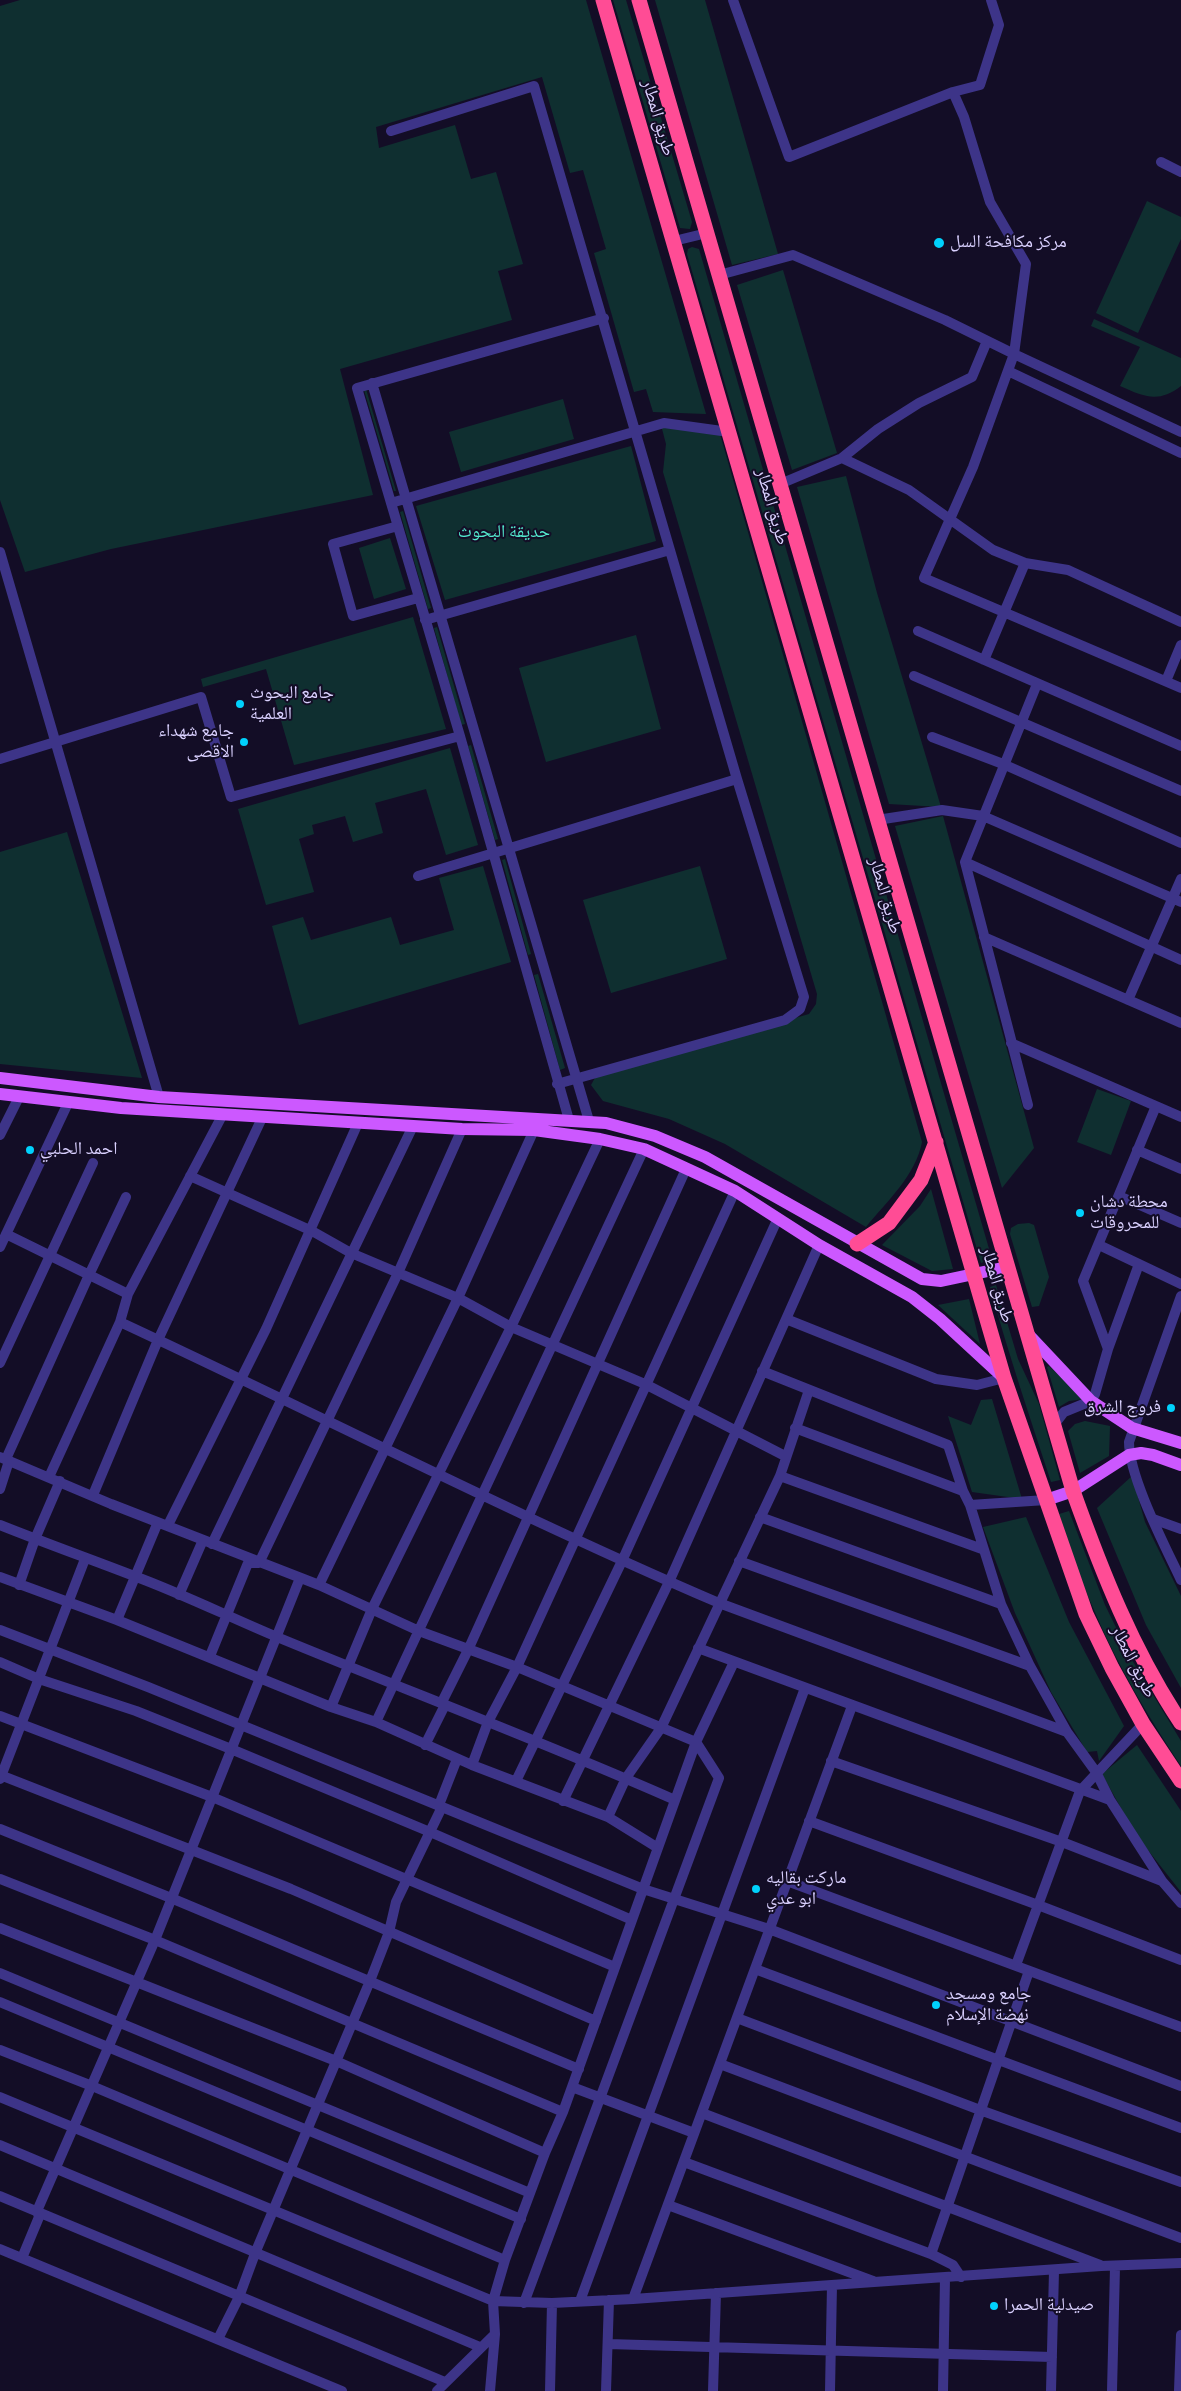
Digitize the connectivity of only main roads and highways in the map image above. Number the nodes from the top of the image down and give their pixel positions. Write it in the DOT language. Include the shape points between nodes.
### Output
graph roads {
  1 [pos="603,0"];
  2 [pos="639,0"];
  3 [pos="0,1078"];
  4 [pos="0,1094"];
  5 [pos="936,1142"];
  6 [pos="857,1244"];
  7 [pos="1007,1267"];
  8 [pos="973,1275"];
  9 [pos="922,1279"];
  10 [pos="912,1297"];
  11 [pos="1027,1333"];
  12 [pos="1004,1378"];
  13 [pos="1181,1443"];
  14 [pos="1181,1464"];
  15 [pos="1073,1491"];
  16 [pos="1046,1500"];
  17 [pos="1181,1724"];
  18 [pos="1181,1781"];
  1 -- 5 [label="highway, طريق المطار"];
  2 -- 7 [label="highway, طريق المطار"];
  3 -- 6 [label="main road" via="160,1096 589,1121 655,1136 705,1157"];
  4 -- 10 [label="main road" via="68,1103 262,1118 534,1130 600,1139 644,1149 735,1191 819,1245"];
  5 -- 6 [label="highway" via="921,1180 889,1223"];
  5 -- 8 [label="highway, طريق المطار"];
  6 -- 9 [label="main road"];
  7 -- 8 [label="main road"];
  7 -- 11 [label="highway, طريق المطار"];
  8 -- 9 [label="main road" via="941,1281"];
  8 -- 12 [label="highway, طريق المطار"];
  9 -- 10 [label="main road"];
  10 -- 12 [label="main road"];
  11 -- 13 [label="main road" via="1091,1401 1132,1428"];
  11 -- 15 [label="highway, طريق المطار"];
  12 -- 16 [label="highway, طريق المطار"];
  14 -- 15 [label="main road" via="1154,1456 1129,1455"];
  15 -- 16 [label="main road"];
  15 -- 17 [label="highway, طريق المطار" via="1114,1602 1140,1656"];
  16 -- 18 [label="highway, طريق المطار" via="1086,1614 1143,1724"];
}
